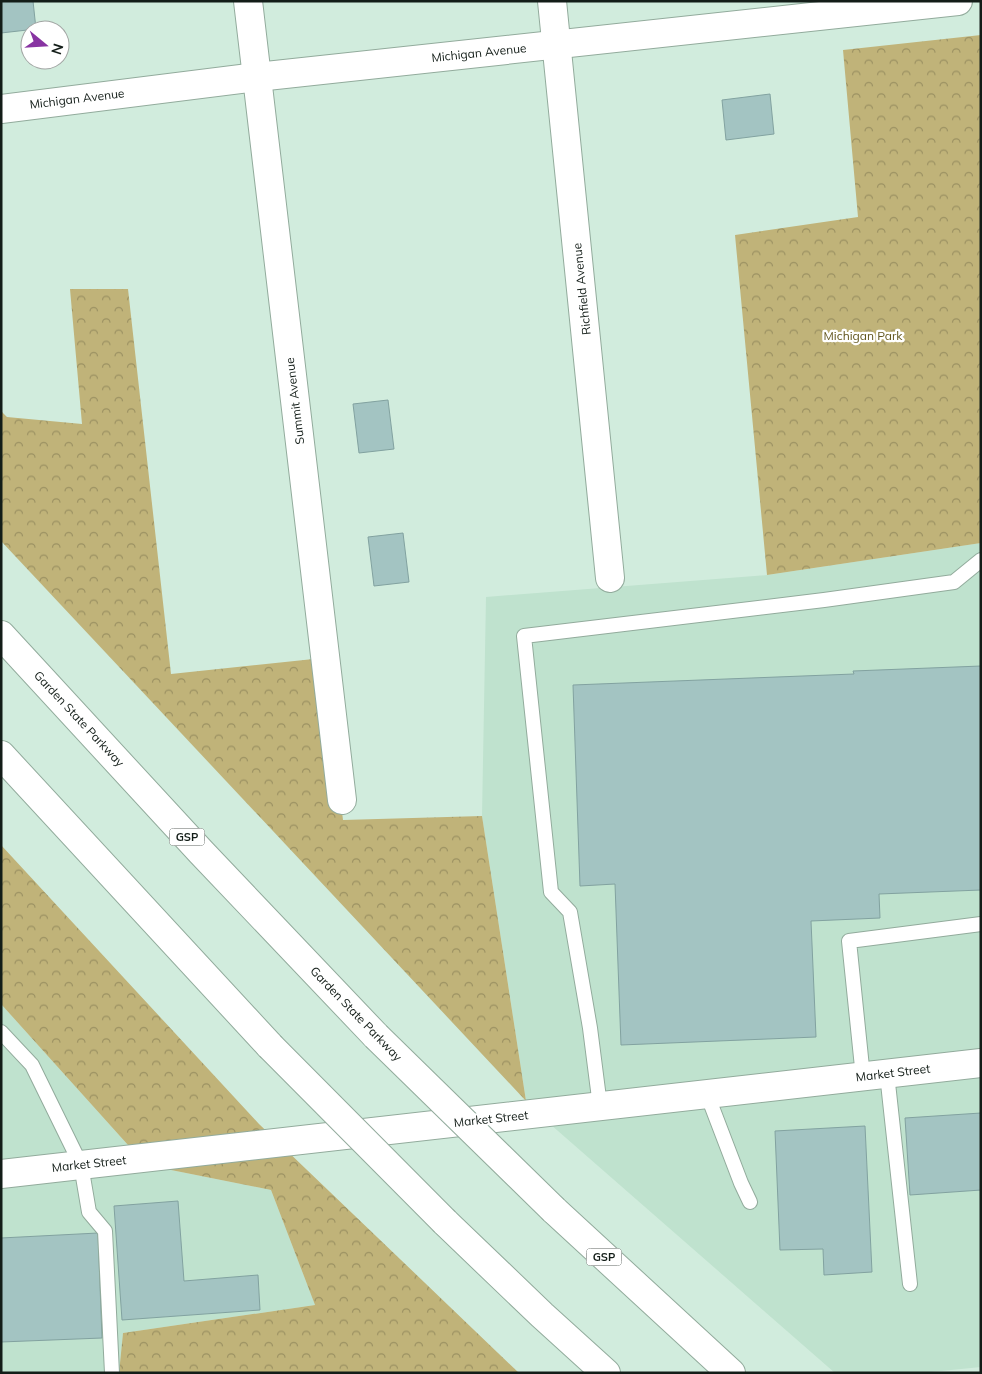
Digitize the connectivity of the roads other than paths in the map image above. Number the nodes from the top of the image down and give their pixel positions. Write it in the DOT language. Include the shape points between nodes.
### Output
graph roads {
  1 [pos="248,1"];
  2 [pos="552,1"];
  3 [pos="958,1"];
  4 [pos="854,7"];
  5 [pos="557,44"];
  6 [pos="257,77"];
  7 [pos="1,109"];
  8 [pos="981,560"];
  9 [pos="610,578"];
  10 [pos="1,635"];
  11 [pos="1,755"];
  12 [pos="342,800"];
  13 [pos="981,924"];
  14 [pos="1,1032"];
  15 [pos="981,1064"];
  16 [pos="875,1076"];
  17 [pos="707,1094"];
  18 [pos="600,1106"];
  19 [pos="81,1165"];
  20 [pos="1,1174"];
  21 [pos="750,1202"];
  22 [pos="910,1284"];
  23 [pos="112,1373"];
  24 [pos="606,1373"];
  25 [pos="731,1373"];
  1 -- 6 [label="main road, Summit Avenue"];
  2 -- 5 [label="main road, Richfield Avenue"];
  3 -- 4 [label="main road, Michigan Avenue"];
  4 -- 5 [label="main road, Michigan Avenue"];
  5 -- 6 [label="main road, Michigan Avenue"];
  5 -- 9 [label="main road, Richfield Avenue"];
  6 -- 7 [label="main road, Michigan Avenue"];
  6 -- 12 [label="main road, Summit Avenue"];
  8 -- 18 [label="lane" via="954,582 524,636 551,892 570,912"];
  10 -- 25 [label="main road, Garden State Parkway / GSP, bridge" via="376,1036 554,1210"];
  11 -- 24 [label="main road, bridge" via="270,1046 445,1222"];
  13 -- 16 [label="lane" via="849,941"];
  14 -- 19 [label="lane" via="32,1065"];
  15 -- 16 [label="main road, Market Street"];
  16 -- 17 [label="main road, Market Street"];
  16 -- 22 [label="lane"];
  17 -- 18 [label="main road, Market Street"];
  17 -- 21 [label="lane"];
  18 -- 19 [label="main road, Market Street"];
  19 -- 20 [label="main road, Market Street"];
  19 -- 23 [label="lane" via="89,1212 105,1231"];
}
